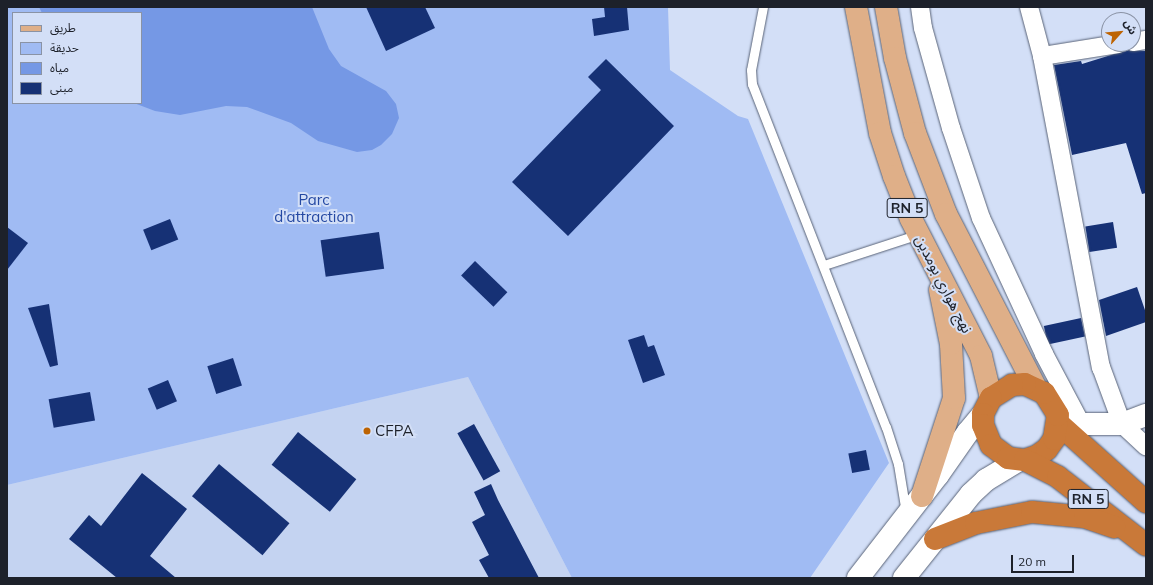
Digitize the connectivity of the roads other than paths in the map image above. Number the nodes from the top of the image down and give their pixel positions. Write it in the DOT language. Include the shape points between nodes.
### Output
graph roads {
  1 [pos="763,7"];
  2 [pos="856,7"];
  3 [pos="886,7"];
  4 [pos="920,7"];
  5 [pos="1029,7"];
  6 [pos="1101,47"];
  7 [pos="1042,56"];
  8 [pos="919,234"];
  9 [pos="934,262"];
  10 [pos="824,265"];
  11 [pos="1036,388"];
  12 [pos="987,406"];
  13 [pos="1146,415"];
  14 [pos="1059,424"];
  15 [pos="1081,424"];
  16 [pos="1122,424"];
  17 [pos="1146,446"];
  18 [pos="1022,460"];
  19 [pos="922,496"];
  20 [pos="1146,502"];
  21 [pos="906,516"];
  22 [pos="935,538"];
  23 [pos="1143,542"];
  24 [pos="858,578"];
  25 [pos="904,578"];
  1 -- 10 [label="lane" via="753,56 752,84"];
  2 -- 8 [label="main road, نهج هواري بومدين / RN 5" via="880,133 894,176"];
  3 -- 11 [label="main road, RN 5" via="895,58 915,133 946,214"];
  4 -- 15 [label="street" via="951,128 981,218 1044,354"];
  5 -- 7 [label="street"];
  6 -- 7 [label="street"];
  7 -- 16 [label="street" via="1101,367"];
  8 -- 9 [label="main road, نهج هواري بومدين / RN 5"];
  8 -- 10 [label="lane"];
  9 -- 12 [label="main road, نهج هواري بومدين / RN 5" via="981,356"];
  9 -- 19 [label="main road" via="951,344 954,398"];
  10 -- 21 [label="lane" via="898,464"];
  11 -- 12 [label="highway" via="1025,384 1012,385"];
  11 -- 14 [label="highway" via="1050,399 1058,415"];
  12 -- 18 [label="highway" via="983,425 991,446 999,453"];
  12 -- 19 [label="main road"];
  13 -- 16 [label="main road"];
  14 -- 15 [label="main road"];
  14 -- 18 [label="highway" via="1047,449 1037,456"];
  14 -- 20 [label="highway, RN 5"];
  15 -- 16 [label="main road"];
  16 -- 17 [label="street"];
  18 -- 22 [label="main road" via="986,480"];
  18 -- 23 [label="highway, RN 5" via="1058,477"];
  19 -- 21 [label="main road"];
  21 -- 24 [label="main road"];
  22 -- 23 [label="highway" via="976,523 1032,512 1085,517"];
  22 -- 25 [label="main road"];
}
